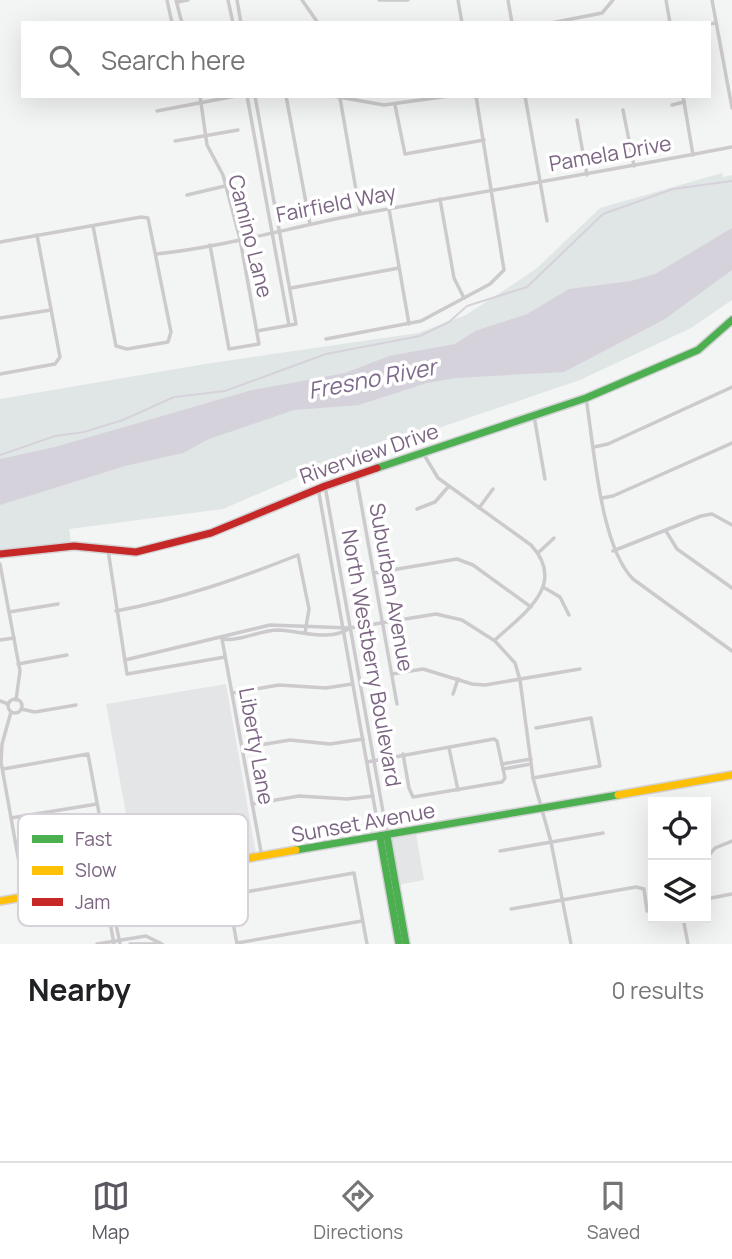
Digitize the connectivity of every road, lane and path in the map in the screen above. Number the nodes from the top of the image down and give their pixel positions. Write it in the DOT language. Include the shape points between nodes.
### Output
graph roads {
  1 [pos="167,0"];
  2 [pos="188,0"];
  3 [pos="228,0"];
  4 [pos="237,0"];
  5 [pos="302,0"];
  6 [pos="379,0"];
  7 [pos="408,0"];
  8 [pos="458,0"];
  9 [pos="508,0"];
  10 [pos="613,0"];
  11 [pos="666,0"];
  12 [pos="712,0"];
  13 [pos="177,1"];
  14 [pos="172,21"];
  15 [pos="182,21"];
  16 [pos="233,21"];
  17 [pos="241,21"];
  18 [pos="316,21"];
  19 [pos="462,21"];
  20 [pos="512,21"];
  21 [pos="561,21"];
  22 [pos="670,21"];
  23 [pos="716,23"];
  24 [pos="711,24"];
  25 [pos="200,98"];
  26 [pos="226,98"];
  27 [pos="247,98"];
  28 [pos="255,98"];
  29 [pos="286,98"];
  30 [pos="340,98"];
  31 [pos="437,98"];
  32 [pos="476,98"];
  33 [pos="525,98"];
  34 [pos="683,98"];
  35 [pos="684,102"];
  36 [pos="201,103"];
  37 [pos="395,105"];
  38 [pos="672,105"];
  39 [pos="732,108"];
  40 [pos="623,110"];
  41 [pos="157,111"];
  42 [pos="577,120"];
  43 [pos="237,130"];
  44 [pos="205,135"];
  45 [pos="484,140"];
  46 [pos="175,141"];
  47 [pos="732,148"];
  48 [pos="693,155"];
  49 [pos="634,166"];
  50 [pos="587,175"];
  51 [pos="540,181"];
  52 [pos="225,186"];
  53 [pos="492,189"];
  54 [pos="187,195"];
  55 [pos="440,199"];
  56 [pos="388,209"];
  57 [pos="360,214"];
  58 [pos="547,221"];
  59 [pos="310,224"];
  60 [pos="93,226"];
  61 [pos="280,229"];
  62 [pos="272,231"];
  63 [pos="37,236"];
  64 [pos="240,239"];
  65 [pos="0,242"];
  66 [pos="211,245"];
  67 [pos="156,254"];
  68 [pos="399,268"];
  69 [pos="291,288"];
  70 [pos="464,298"];
  71 [pos="51,310"];
  72 [pos="0,318"];
  73 [pos="732,320"];
  74 [pos="410,325"];
  75 [pos="289,326"];
  76 [pos="257,331"];
  77 [pos="326,339"];
  78 [pos="0,374"];
  79 [pos="732,387"];
  80 [pos="586,398"];
  81 [pos="534,416"];
  82 [pos="732,443"];
  83 [pos="594,447"];
  84 [pos="423,453"];
  85 [pos="356,475"];
  86 [pos="545,479"];
  87 [pos="449,486"];
  88 [pos="321,487"];
  89 [pos="493,489"];
  90 [pos="602,498"];
  91 [pos="480,508"];
  92 [pos="417,509"];
  93 [pos="732,525"];
  94 [pos="665,530"];
  95 [pos="554,538"];
  96 [pos="108,550"];
  97 [pos="613,551"];
  98 [pos="538,553"];
  99 [pos="0,554"];
  100 [pos="0,565"];
  101 [pos="374,573"];
  102 [pos="543,587"];
  103 [pos="732,588"];
  104 [pos="58,604"];
  105 [pos="531,607"];
  106 [pos="116,611"];
  107 [pos="9,612"];
  108 [pos="569,615"];
  109 [pos="383,623"];
  110 [pos="343,626"];
  111 [pos="351,628"];
  112 [pos="306,630"];
  113 [pos="344,633"];
  114 [pos="13,638"];
  115 [pos="222,639"];
  116 [pos="0,640"];
  117 [pos="495,640"];
  118 [pos="732,651"];
  119 [pos="67,655"];
  120 [pos="225,657"];
  121 [pos="125,660"];
  122 [pos="18,664"];
  123 [pos="580,669"];
  124 [pos="392,674"];
  125 [pos="458,679"];
  126 [pos="520,680"];
  127 [pos="352,684"];
  128 [pos="232,693"];
  129 [pos="453,694"];
  130 [pos="16,699"];
  131 [pos="0,701"];
  132 [pos="8,704"];
  133 [pos="397,704"];
  134 [pos="76,705"];
  135 [pos="21,709"];
  136 [pos="11,712"];
  137 [pos="538,727"];
  138 [pos="363,739"];
  139 [pos="449,747"];
  140 [pos="242,748"];
  141 [pos="403,754"];
  142 [pos="374,760"];
  143 [pos="531,761"];
  144 [pos="367,762"];
  145 [pos="503,766"];
  146 [pos="3,769"];
  147 [pos="732,775"];
  148 [pos="533,778"];
  149 [pos="458,790"];
  150 [pos="373,796"];
  151 [pos="97,804"];
  152 [pos="252,804"];
  153 [pos="541,808"];
  154 [pos="36,814"];
  155 [pos="99,814"];
  156 [pos="18,817"];
  157 [pos="11,818"];
  158 [pos="603,833"];
  159 [pos="384,836"];
  160 [pos="732,841"];
  161 [pos="551,842"];
  162 [pos="500,851"];
  163 [pos="711,853"];
  164 [pos="18,856"];
  165 [pos="262,858"];
  166 [pos="248,860"];
  167 [pos="248,892"];
  168 [pos="732,894"];
  169 [pos="18,898"];
  170 [pos="711,898"];
  171 [pos="561,900"];
  172 [pos="0,901"];
  173 [pos="511,909"];
  174 [pos="648,911"];
  175 [pos="363,921"];
  176 [pos="685,923"];
  177 [pos="234,926"];
  178 [pos="114,942"];
  179 [pos="120,942"];
  180 [pos="97,944"];
  181 [pos="130,944"];
  182 [pos="156,944"];
  183 [pos="162,944"];
  184 [pos="237,944"];
  185 [pos="368,944"];
  186 [pos="399,944"];
  187 [pos="406,944"];
  188 [pos="571,944"];
  189 [pos="688,944"];
  1 -- 14 [label="street"];
  2 -- 13 [label="street"];
  3 -- 16 [label="street"];
  4 -- 17 [label="street"];
  5 -- 18 [label="street"];
  6 -- 7 [label="street"];
  8 -- 19 [label="street"];
  9 -- 20 [label="street"];
  10 -- 21 [label="street" via="602,13"];
  11 -- 22 [label="street"];
  12 -- 23 [label="street"];
  13 -- 15 [label="street"];
  23 -- 24 [label="street"];
  23 -- 39 [label="street"];
  25 -- 36 [label="street, Camino Lane"];
  26 -- 36 [label="street"];
  27 -- 62 [label="street"];
  28 -- 61 [label="street"];
  29 -- 59 [label="street"];
  30 -- 37 [label="street"];
  30 -- 57 [label="street"];
  31 -- 37 [label="street"];
  32 -- 45 [label="street"];
  33 -- 51 [label="street"];
  34 -- 35 [label="street"];
  35 -- 38 [label="street"];
  35 -- 48 [label="street"];
  36 -- 41 [label="street"];
  36 -- 44 [label="street, Camino Lane"];
  37 -- 45 [label="street" via="405,154"];
  40 -- 49 [label="street"];
  42 -- 50 [label="street"];
  43 -- 44 [label="street"];
  44 -- 46 [label="street"];
  44 -- 52 [label="street, Camino Lane"];
  45 -- 53 [label="street"];
  47 -- 48 [label="street, Pamela Drive"];
  48 -- 49 [label="street, Pamela Drive"];
  49 -- 50 [label="street, Pamela Drive"];
  50 -- 51 [label="street, Pamela Drive"];
  51 -- 53 [label="street, Pamela Drive"];
  51 -- 58 [label="street"];
  52 -- 54 [label="street"];
  52 -- 64 [label="street, Camino Lane"];
  53 -- 55 [label="street, Fairfield Way"];
  53 -- 70 [label="street" via="504,270"];
  55 -- 56 [label="street, Fairfield Way"];
  55 -- 70 [label="street" via="454,278"];
  56 -- 57 [label="street, Fairfield Way"];
  56 -- 68 [label="street"];
  57 -- 59 [label="street, Fairfield Way"];
  59 -- 61 [label="street, Fairfield Way"];
  60 -- 63 [label="street"];
  60 -- 67 [label="street" via="148,218"];
  60 -- 67 [label="street" via="118,349 170,339"];
  61 -- 62 [label="street, Fairfield Way"];
  61 -- 69 [label="street"];
  62 -- 64 [label="street, Fairfield Way"];
  62 -- 75 [label="street"];
  63 -- 65 [label="street"];
  63 -- 71 [label="street"];
  64 -- 66 [label="street, Fairfield Way"];
  64 -- 76 [label="street, Camino Lane"];
  66 -- 67 [label="street, Fairfield Way"];
  66 -- 76 [label="street, Camino Lane" via="229,349 260,344"];
  68 -- 69 [label="street"];
  68 -- 74 [label="street"];
  69 -- 75 [label="street" via="296,324"];
  70 -- 74 [label="street"];
  71 -- 72 [label="street"];
  71 -- 78 [label="street" via="58,362"];
  73 -- 80 [label="street, Riverview Drive" via="698,350"];
  74 -- 77 [label="street"];
  75 -- 76 [label="street"];
  79 -- 83 [label="street"];
  80 -- 81 [label="street, Riverview Drive"];
  80 -- 83 [label="street"];
  81 -- 84 [label="street, Riverview Drive"];
  81 -- 86 [label="street"];
  82 -- 90 [label="street"];
  83 -- 90 [label="street"];
  84 -- 85 [label="street, Riverview Drive"];
  84 -- 87 [label="street" via="430,469"];
  85 -- 88 [label="street, Riverview Drive"];
  85 -- 101 [label="street, Suburban Avenue"];
  87 -- 91 [label="street"];
  87 -- 92 [label="street" via="435,502"];
  88 -- 96 [label="street, Riverview Drive" via="211,533 143,551"];
  88 -- 110 [label="street, North Westberry Boulevard"];
  88 -- 111 [label="street, North Westberry Boulevard"];
  89 -- 91 [label="street"];
  90 -- 97 [label="street"];
  91 -- 98 [label="street"];
  93 -- 94 [label="street" via="712,514"];
  94 -- 97 [label="street"];
  94 -- 103 [label="street" via="677,549"];
  95 -- 98 [label="street"];
  96 -- 99 [label="street, Riverview Drive" via="74,546"];
  96 -- 106 [label="street"];
  97 -- 118 [label="street" via="633,579"];
  98 -- 102 [label="street" via="544,568"];
  100 -- 107 [label="street"];
  101 -- 105 [label="street" via="457,559"];
  101 -- 109 [label="street, Suburban Avenue"];
  102 -- 105 [label="street"];
  102 -- 108 [label="street" via="560,597"];
  104 -- 107 [label="street"];
  105 -- 117 [label="street"];
  106 -- 112 [label="street" via="165,602 298,555 309,609"];
  106 -- 121 [label="street"];
  107 -- 114 [label="street"];
  109 -- 111 [label="street"];
  109 -- 117 [label="street" via="449,615"];
  109 -- 124 [label="street, Suburban Avenue"];
  110 -- 111 [label="street"];
  110 -- 112 [label="street"];
  110 -- 113 [label="street, North Westberry Boulevard"];
  111 -- 113 [label="street"];
  111 -- 142 [label="street, North Westberry Boulevard"];
  112 -- 113 [label="street"];
  112 -- 115 [label="street" via="270,630"];
  113 -- 127 [label="street, North Westberry Boulevard"];
  114 -- 116 [label="street"];
  114 -- 122 [label="street"];
  115 -- 120 [label="street, Liberty Lane"];
  115 -- 121 [label="street"];
  117 -- 126 [label="street" via="515,663"];
  119 -- 122 [label="street"];
  120 -- 121 [label="street" via="127,674"];
  120 -- 128 [label="street, Liberty Lane"];
  122 -- 130 [label="street"];
  123 -- 126 [label="street"];
  124 -- 125 [label="street" via="423,669"];
  124 -- 133 [label="street, Suburban Avenue"];
  125 -- 126 [label="street" via="485,685"];
  125 -- 129 [label="street"];
  126 -- 143 [label="street"];
  127 -- 128 [label="street" via="326,688 279,685"];
  127 -- 138 [label="street, North Westberry Boulevard"];
  128 -- 140 [label="street, Liberty Lane"];
  130 -- 132 [label="street"];
  130 -- 135 [label="street"];
  131 -- 132 [label="street"];
  132 -- 136 [label="street"];
  134 -- 135 [label="street" via="35,712"];
  135 -- 136 [label="street"];
  136 -- 146 [label="street" via="2,744"];
  137 -- 148 [label="street" via="591,718 600,766"];
  138 -- 140 [label="street" via="330,744 290,740"];
  138 -- 144 [label="street, North Westberry Boulevard"];
  139 -- 141 [label="street"];
  139 -- 145 [label="street" via="496,740"];
  139 -- 149 [label="street"];
  140 -- 152 [label="street, Liberty Lane"];
  141 -- 142 [label="street"];
  141 -- 149 [label="street" via="413,797"];
  142 -- 144 [label="street"];
  142 -- 159 [label="street, North Westberry Boulevard"];
  143 -- 145 [label="street"];
  143 -- 148 [label="street"];
  144 -- 150 [label="street, North Westberry Boulevard"];
  145 -- 149 [label="street" via="504,780"];
  146 -- 151 [label="street" via="88,754"];
  146 -- 157 [label="street"];
  147 -- 153 [label="street, Sunset Avenue"];
  148 -- 153 [label="street"];
  150 -- 152 [label="street" via="299,796"];
  150 -- 159 [label="street, North Westberry Boulevard"];
  151 -- 154 [label="street"];
  151 -- 155 [label="street"];
  152 -- 165 [label="street, Liberty Lane"];
  153 -- 159 [label="street, Sunset Avenue"];
  153 -- 161 [label="street"];
  156 -- 157 [label="street"];
  157 -- 164 [label="street"];
  158 -- 161 [label="street"];
  159 -- 165 [label="street, Sunset Avenue"];
  159 -- 186 [label="street"];
  159 -- 187 [label="street"];
  160 -- 163 [label="street"];
  161 -- 162 [label="street"];
  161 -- 171 [label="street"];
  165 -- 166 [label="street, Sunset Avenue"];
  167 -- 175 [label="street" via="354,873"];
  168 -- 170 [label="street"];
  169 -- 172 [label="street, Sunset Avenue"];
  171 -- 173 [label="street"];
  171 -- 174 [label="street" via="636,887 644,889"];
  171 -- 188 [label="street"];
  175 -- 184 [label="street"];
  175 -- 185 [label="street"];
  176 -- 189 [label="street"];
  177 -- 184 [label="street"];
  178 -- 179 [label="street"];
  178 -- 180 [label="street"];
  179 -- 183 [label="street" via="146,936"];
  181 -- 182 [label="street"];
}
